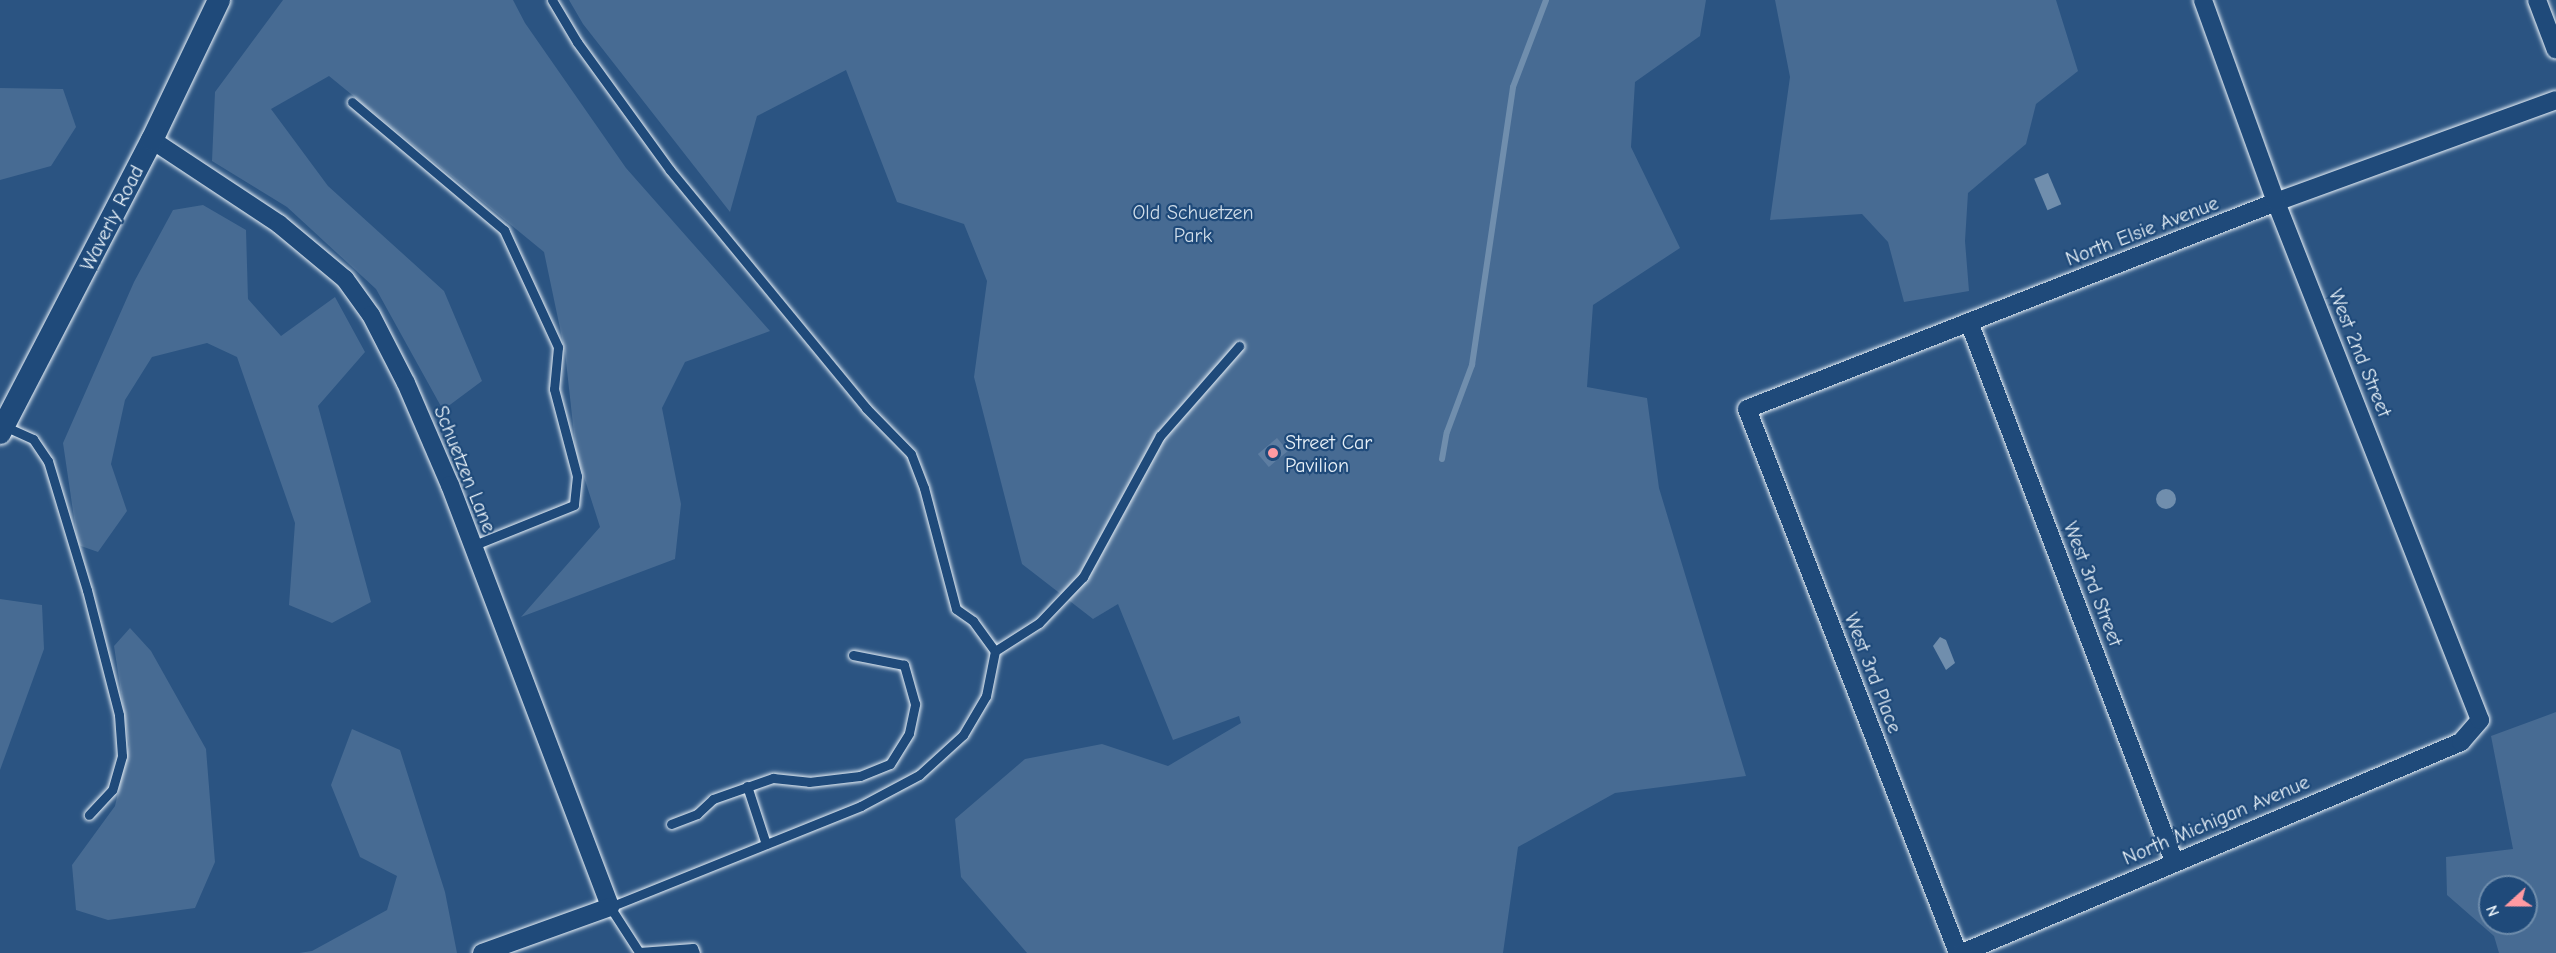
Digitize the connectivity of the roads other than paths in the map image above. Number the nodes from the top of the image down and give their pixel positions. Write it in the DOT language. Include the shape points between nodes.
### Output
graph roads {
  1 [pos="219,0"];
  2 [pos="552,0"];
  3 [pos="2203,0"];
  4 [pos="2537,0"];
  5 [pos="2556,50"];
  6 [pos="2556,100"];
  7 [pos="352,102"];
  8 [pos="152,140"];
  9 [pos="2276,202"];
  10 [pos="1970,322"];
  11 [pos="1239,346"];
  12 [pos="1747,409"];
  13 [pos="2,429"];
  14 [pos="472,546"];
  15 [pos="995,651"];
  16 [pos="853,655"];
  17 [pos="2480,720"];
  18 [pos="747,786"];
  19 [pos="89,815"];
  20 [pos="671,824"];
  21 [pos="766,844"];
  22 [pos="2174,861"];
  23 [pos="610,907"];
  24 [pos="482,953"];
  25 [pos="695,953"];
  26 [pos="1960,953"];
  1 -- 8 [label="street, Waverly Road"];
  2 -- 15 [label="lane" via="577,42 670,170 866,408 910,454 924,488 956,609 973,621"];
  3 -- 9 [label="street, West 2nd Street"];
  4 -- 5 [label="street"];
  6 -- 9 [label="street, North Elsie Avenue"];
  7 -- 14 [label="lane" via="504,231 558,347 554,388 577,476 574,505"];
  8 -- 13 [label="street, Waverly Road" via="11,403"];
  8 -- 14 [label="street, Schuetzen Lane" via="279,224 345,279 371,315 406,382"];
  9 -- 10 [label="street, North Elsie Avenue"];
  9 -- 17 [label="street, West 2nd Street"];
  10 -- 12 [label="street, North Elsie Avenue"];
  10 -- 22 [label="street, West 3rd Street"];
  11 -- 15 [label="lane" via="1160,436 1083,577 1040,622"];
  12 -- 26 [label="street, West 3rd Place"];
  13 -- 19 [label="lane" via="33,438 48,461 119,715 122,756 112,790"];
  14 -- 23 [label="street, Schuetzen Lane"];
  15 -- 21 [label="lane" via="986,696 963,735 919,775 861,806"];
  16 -- 18 [label="lane" via="904,665 915,704 909,733 890,764 860,776 809,782 773,778"];
  17 -- 22 [label="street, North Michigan Avenue" via="2462,742"];
  18 -- 20 [label="lane" via="713,799 697,814"];
  18 -- 21 [label="lane"];
  21 -- 23 [label="lane"];
  22 -- 26 [label="street, North Michigan Avenue"];
  23 -- 24 [label="street"];
  23 -- 25 [label="lane" via="639,952 693,948"];
}
